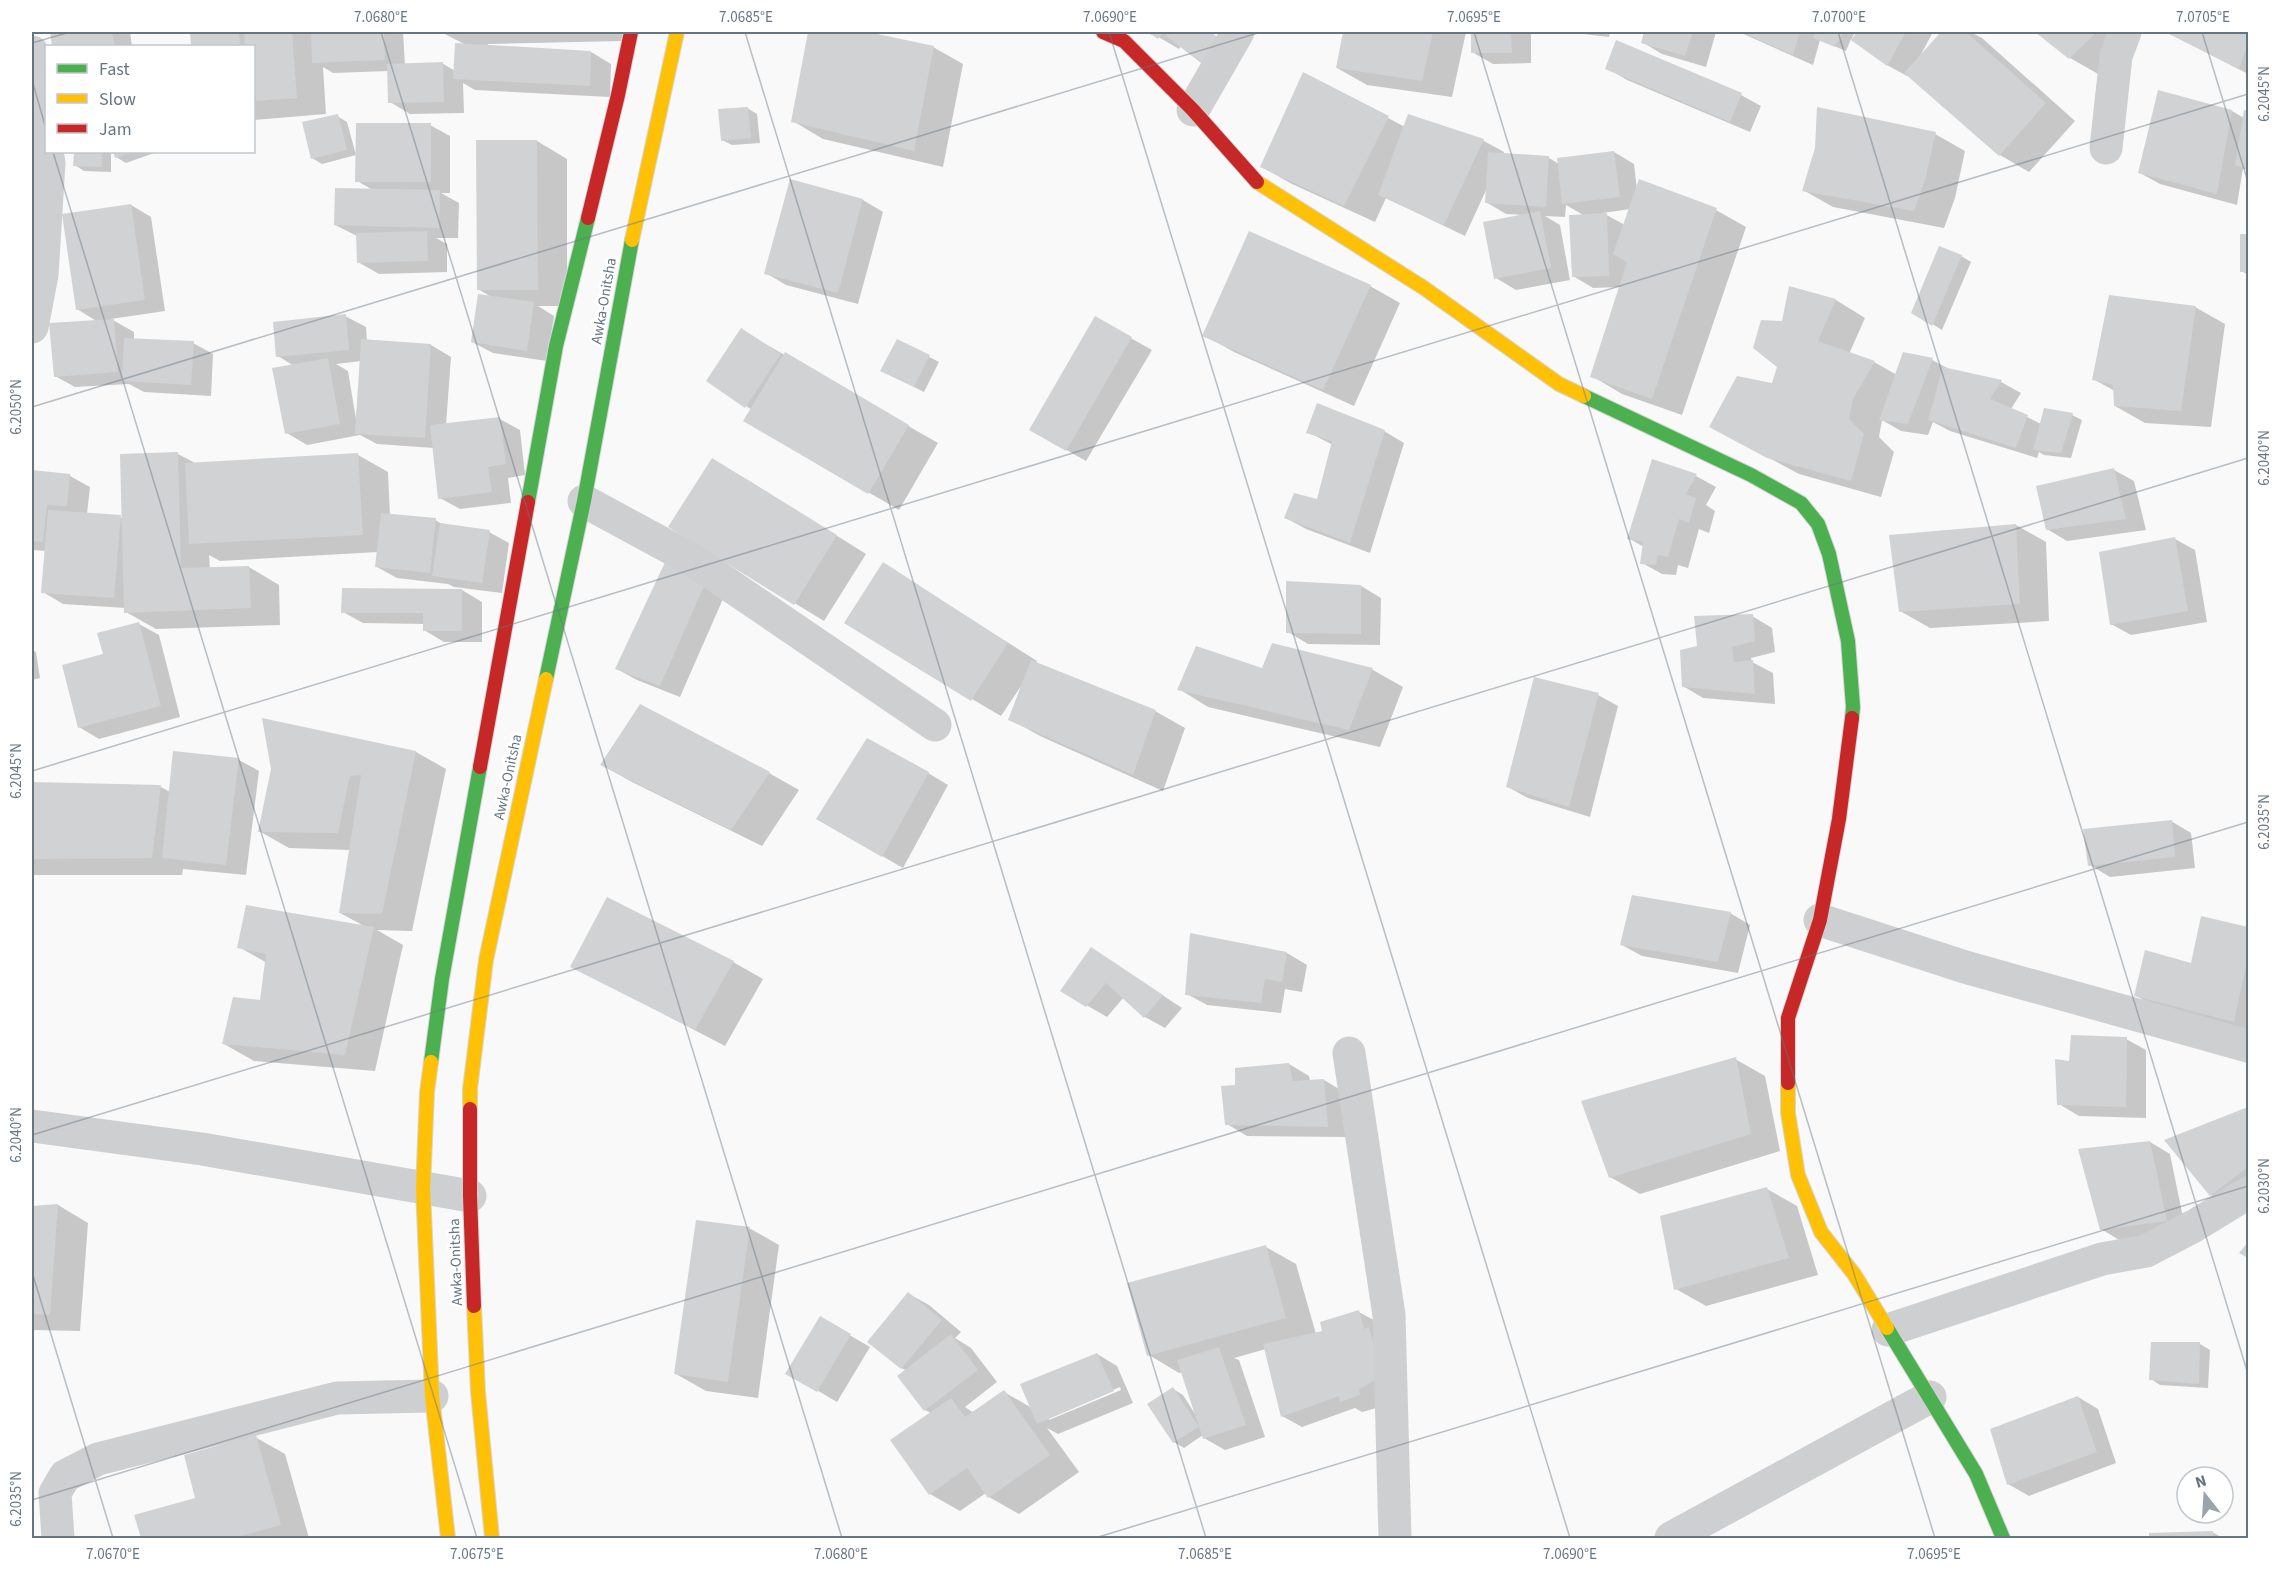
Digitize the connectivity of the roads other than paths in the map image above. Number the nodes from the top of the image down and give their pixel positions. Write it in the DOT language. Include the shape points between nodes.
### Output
graph roads {
  1 [pos="631,32"];
  2 [pos="677,32"];
  3 [pos="1103,32"];
  4 [pos="1238,32"];
  5 [pos="2126,32"];
  6 [pos="32,52"];
  7 [pos="1192,110"];
  8 [pos="45,137"];
  9 [pos="2106,148"];
  10 [pos="47,153"];
  11 [pos="32,327"];
  12 [pos="584,501"];
  13 [pos="935,724"];
  14 [pos="1820,920"];
  15 [pos="2248,1046"];
  16 [pos="1349,1053"];
  17 [pos="32,1126"];
  18 [pos="423,1189"];
  19 [pos="2248,1192"];
  20 [pos="470,1196"];
  21 [pos="1888,1330"];
  22 [pos="432,1396"];
  23 [pos="1930,1397"];
  24 [pos="58,1539"];
  25 [pos="448,1539"];
  26 [pos="492,1539"];
  27 [pos="1395,1539"];
  28 [pos="1671,1539"];
  29 [pos="2003,1539"];
  1 -- 18 [label="main road, Awka-Onitsha" via="556,346 479,769 439,1002 427,1092"];
  2 -- 12 [label="main road, Awka-Onitsha" via="638,206"];
  3 -- 7 [label="main road" via="1124,41"];
  4 -- 7 [label="street"];
  5 -- 9 [label="street" via="2116,56"];
  6 -- 8 [label="street"];
  7 -- 14 [label="main road" via="1257,182 1424,288 1559,384 1751,475 1801,504 1818,524 1829,554 1848,640 1853,707 1839,819"];
  10 -- 11 [label="street" via="42,276"];
  12 -- 13 [label="street" via="691,559"];
  12 -- 20 [label="main road, Awka-Onitsha" via="486,960 470,1089"];
  14 -- 15 [label="street" via="1965,968"];
  14 -- 21 [label="main road" via="1788,1018 1788,1113 1798,1175 1821,1232 1854,1274"];
  16 -- 27 [label="street" via="1389,1315"];
  17 -- 18 [label="street" via="202,1149"];
  18 -- 20 [label="street"];
  18 -- 22 [label="main road, Awka-Onitsha"];
  19 -- 21 [label="street" via="2146,1251 2102,1259"];
  20 -- 26 [label="main road, Awka-Onitsha" via="478,1392"];
  21 -- 23 [label="main road"];
  22 -- 24 [label="street" via="338,1398 98,1460 66,1476 55,1493"];
  22 -- 25 [label="main road, Awka-Onitsha"];
  23 -- 28 [label="street"];
  23 -- 29 [label="main road" via="1976,1474"];
}
